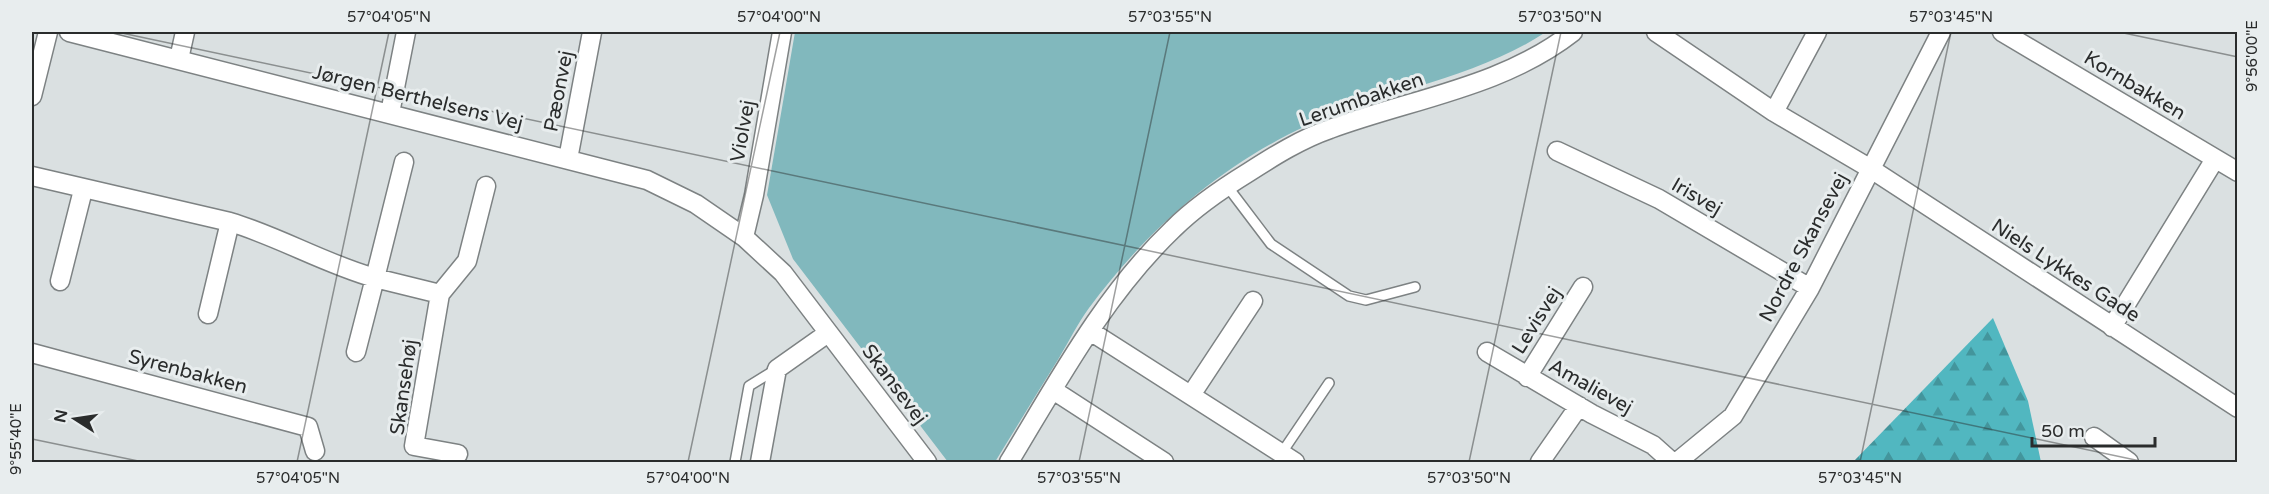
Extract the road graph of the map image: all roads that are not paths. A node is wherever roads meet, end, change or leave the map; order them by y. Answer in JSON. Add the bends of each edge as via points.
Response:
{"nodes":[{"id":1,"x":48,"y":32,"type":"edge"},
{"id":2,"x":69,"y":32,"type":"edge"},
{"id":3,"x":185,"y":32,"type":"edge"},
{"id":4,"x":406,"y":32,"type":"edge"},
{"id":5,"x":592,"y":32,"type":"edge"},
{"id":6,"x":782,"y":32,"type":"edge"},
{"id":7,"x":1573,"y":32,"type":"edge"},
{"id":8,"x":1656,"y":32,"type":"edge"},
{"id":9,"x":1817,"y":32,"type":"edge"},
{"id":10,"x":1941,"y":32,"type":"edge"},
{"id":11,"x":2001,"y":32,"type":"edge"},
{"id":12,"x":179,"y":59,"type":"junction"},
{"id":13,"x":32,"y":96,"type":"edge"},
{"id":14,"x":1774,"y":112,"type":"junction"},
{"id":15,"x":390,"y":113,"type":"junction"},
{"id":16,"x":1557,"y":152,"type":"dead end"},
{"id":17,"x":568,"y":159,"type":"junction"},
{"id":18,"x":2216,"y":159,"type":"junction"},
{"id":19,"x":404,"y":162,"type":"dead end"},
{"id":20,"x":1871,"y":169,"type":"junction"},
{"id":21,"x":2238,"y":172,"type":"edge"},
{"id":22,"x":32,"y":176,"type":"edge"},
{"id":23,"x":486,"y":186,"type":"dead end"},
{"id":24,"x":1227,"y":186,"type":"junction"},
{"id":25,"x":83,"y":190,"type":"junction"},
{"id":26,"x":230,"y":222,"type":"junction"},
{"id":27,"x":744,"y":237,"type":"junction"},
{"id":28,"x":375,"y":278,"type":"junction"},
{"id":29,"x":60,"y":281,"type":"dead end"},
{"id":30,"x":1416,"y":287,"type":"dead end"},
{"id":31,"x":1583,"y":287,"type":"dead end"},
{"id":32,"x":1810,"y":288,"type":"junction"},
{"id":33,"x":440,"y":294,"type":"junction"},
{"id":34,"x":1253,"y":301,"type":"dead end"},
{"id":35,"x":208,"y":314,"type":"dead end"},
{"id":36,"x":2112,"y":327,"type":"junction"},
{"id":37,"x":1090,"y":331,"type":"junction"},
{"id":38,"x":828,"y":333,"type":"junction"},
{"id":39,"x":356,"y":352,"type":"dead end"},
{"id":40,"x":1487,"y":352,"type":"dead end"},
{"id":41,"x":32,"y":353,"type":"edge"},
{"id":42,"x":777,"y":369,"type":"junction"},
{"id":43,"x":1527,"y":377,"type":"junction"},
{"id":44,"x":1329,"y":383,"type":"dead end"},
{"id":45,"x":1053,"y":390,"type":"junction"},
{"id":46,"x":1191,"y":395,"type":"junction"},
{"id":47,"x":1579,"y":406,"type":"junction"},
{"id":48,"x":2238,"y":408,"type":"edge"},
{"id":49,"x":2094,"y":437,"type":"dead end"},
{"id":50,"x":315,"y":451,"type":"dead end"},
{"id":51,"x":458,"y":454,"type":"dead end"},
{"id":52,"x":1288,"y":458,"type":"edge"},
{"id":53,"x":735,"y":462,"type":"edge"},
{"id":54,"x":760,"y":462,"type":"edge"},
{"id":55,"x":927,"y":462,"type":"edge"},
{"id":56,"x":1009,"y":462,"type":"edge"},
{"id":57,"x":1164,"y":462,"type":"edge"},
{"id":58,"x":1540,"y":462,"type":"edge"},
{"id":59,"x":1672,"y":462,"type":"edge"},
{"id":60,"x":1677,"y":462,"type":"edge"},
{"id":61,"x":2129,"y":462,"type":"edge"}],
"edges":[{"from":1,"to":13,"type":"street"},
{"from":2,"to":12,"type":"street","name":"Jørgen Berthelsens Vej"},
{"from":3,"to":12,"type":"street"},
{"from":4,"to":15,"type":"street"},
{"from":5,"to":17,"type":"street","name":"Pæonvej"},
{"from":6,"to":27,"type":"street","name":"Violvej"},
{"from":7,"to":24,"type":"street","name":"Lerumbakken","via":[[1520,64],[1468,86],[1328,129],[1275,155]]},
{"from":8,"to":14,"type":"street","name":"Niels Lykkes Gade"},
{"from":9,"to":14,"type":"street"},
{"from":10,"to":20,"type":"street","name":"Nordre Skansevej"},
{"from":11,"to":18,"type":"street","name":"Kornbakken"},
{"from":12,"to":15,"type":"street","name":"Jørgen Berthelsens Vej"},
{"from":14,"to":20,"type":"street","name":"Niels Lykkes Gade"},
{"from":15,"to":17,"type":"street","name":"Jørgen Berthelsens Vej"},
{"from":16,"to":32,"type":"street","name":"Irisvej","via":[[1659,199]]},
{"from":17,"to":27,"type":"street","name":"Jørgen Berthelsens Vej","via":[[647,180],[696,204]]},
{"from":18,"to":21,"type":"street","name":"Kornbakken"},
{"from":18,"to":36,"type":"street"},
{"from":19,"to":28,"type":"street"},
{"from":20,"to":32,"type":"street","name":"Nordre Skansevej"},
{"from":20,"to":36,"type":"street","name":"Niels Lykkes Gade"},
{"from":22,"to":25,"type":"street"},
{"from":23,"to":33,"type":"street","name":"Skansehøj","via":[[467,261]]},
{"from":24,"to":30,"type":"lane","via":[[1271,244],[1349,296],[1366,300]]},
{"from":24,"to":37,"type":"street","name":"Lerumbakken","via":[[1174,228],[1126,279]]},
{"from":25,"to":26,"type":"street"},
{"from":25,"to":29,"type":"street"},
{"from":26,"to":28,"type":"street","via":[[268,233],[346,270]]},
{"from":26,"to":35,"type":"street"},
{"from":27,"to":38,"type":"street","name":"Skansevej","via":[[783,273]]},
{"from":28,"to":33,"type":"street"},
{"from":28,"to":39,"type":"street"},
{"from":31,"to":43,"type":"street","name":"Levisvej"},
{"from":32,"to":60,"type":"street","name":"Nordre Skansevej","via":[[1733,416]]},
{"from":33,"to":51,"type":"street","name":"Skansehøj","via":[[414,446]]},
{"from":34,"to":46,"type":"street"},
{"from":36,"to":48,"type":"street","name":"Niels Lykkes Gade"},
{"from":37,"to":45,"type":"street","name":"Lerumbakken"},
{"from":37,"to":46,"type":"street"},
{"from":38,"to":42,"type":"street"},
{"from":38,"to":55,"type":"street","name":"Skansevej"},
{"from":40,"to":43,"type":"street","name":"Amalievej"},
{"from":41,"to":50,"type":"street","name":"Syrenbakken","via":[[309,427]]},
{"from":42,"to":53,"type":"lane","via":[[749,386]]},
{"from":42,"to":54,"type":"street"},
{"from":43,"to":47,"type":"street","name":"Amalievej"},
{"from":44,"to":52,"type":"lane"},
{"from":45,"to":56,"type":"street","name":"Lerumbakken"},
{"from":45,"to":57,"type":"street"},
{"from":46,"to":52,"type":"street"},
{"from":47,"to":58,"type":"street"},
{"from":47,"to":59,"type":"street","name":"Amalievej","via":[[1653,445]]},
{"from":49,"to":61,"type":"street"}]}
